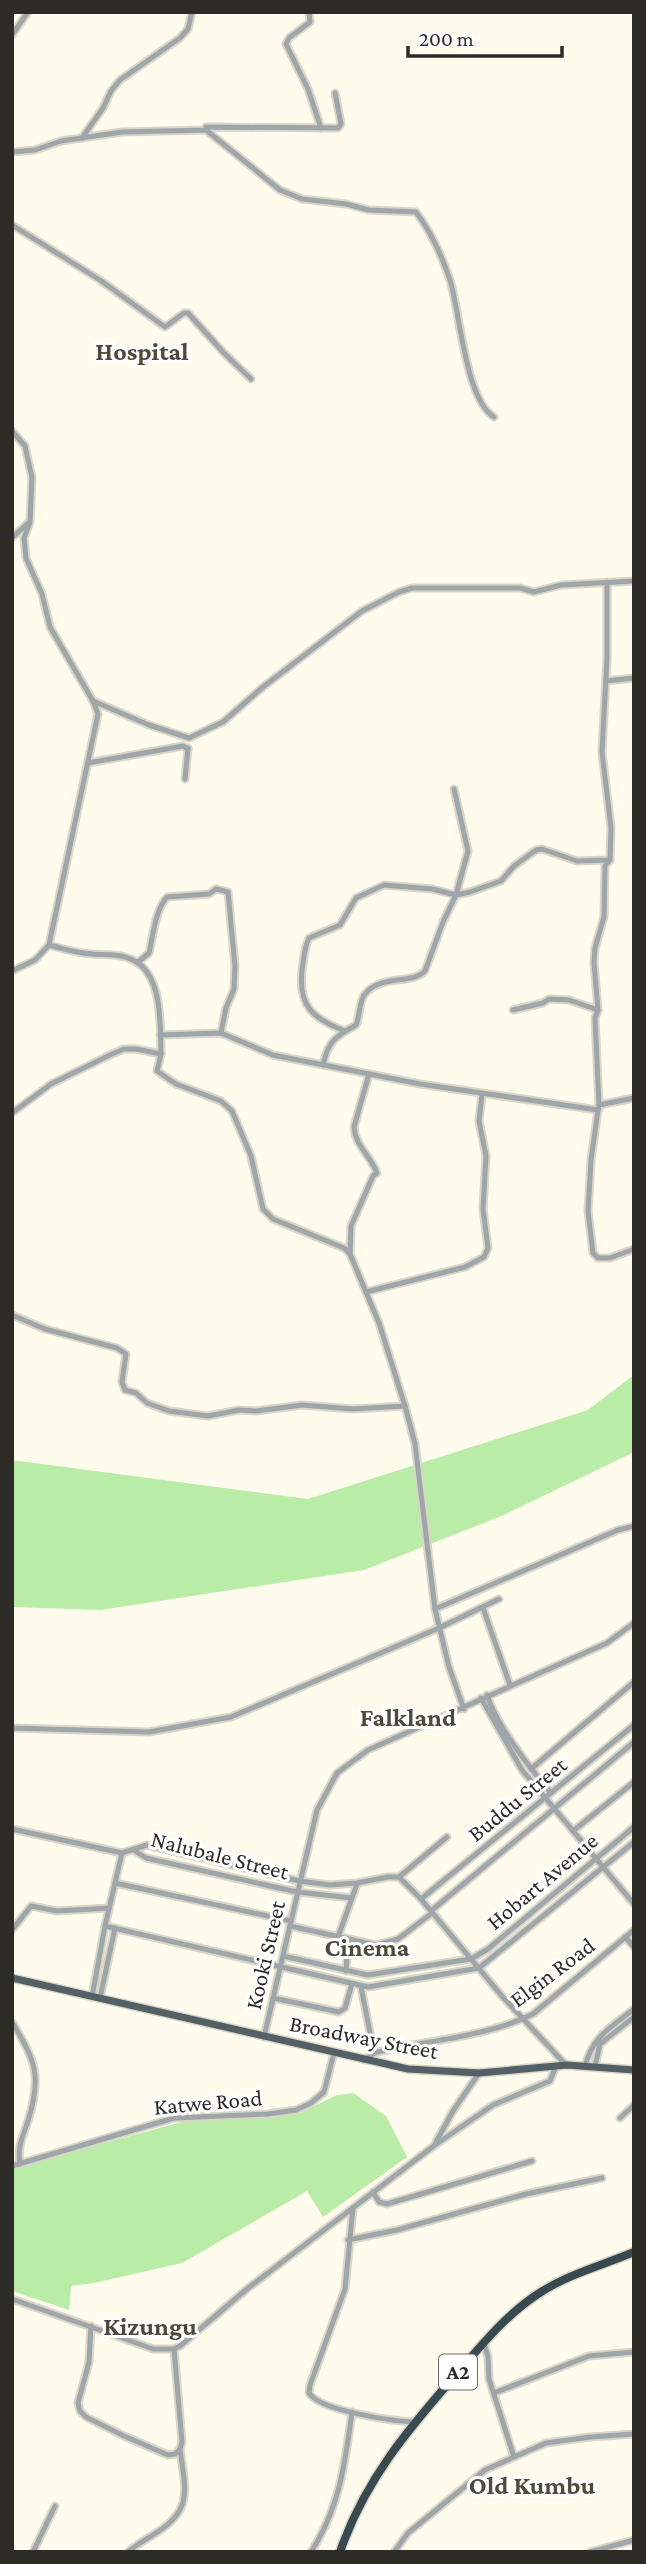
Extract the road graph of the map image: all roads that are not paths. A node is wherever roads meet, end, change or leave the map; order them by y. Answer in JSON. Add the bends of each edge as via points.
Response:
{"nodes":[{"id":1,"x":28,"y":12,"type":"edge"},
{"id":2,"x":192,"y":12,"type":"edge"},
{"id":3,"x":309,"y":12,"type":"edge"},
{"id":4,"x":12,"y":35,"type":"edge"},
{"id":5,"x":335,"y":93,"type":"dead end"},
{"id":6,"x":321,"y":128,"type":"junction"},
{"id":7,"x":206,"y":130,"type":"junction"},
{"id":8,"x":82,"y":138,"type":"junction"},
{"id":9,"x":12,"y":152,"type":"edge"},
{"id":10,"x":12,"y":225,"type":"edge"},
{"id":11,"x":251,"y":379,"type":"dead end"},
{"id":12,"x":494,"y":417,"type":"dead end"},
{"id":13,"x":12,"y":431,"type":"edge"},
{"id":14,"x":30,"y":522,"type":"junction"},
{"id":15,"x":12,"y":538,"type":"edge"},
{"id":16,"x":634,"y":581,"type":"edge"},
{"id":17,"x":607,"y":582,"type":"junction"},
{"id":18,"x":634,"y":678,"type":"edge"},
{"id":19,"x":606,"y":681,"type":"junction"},
{"id":20,"x":93,"y":701,"type":"junction"},
{"id":21,"x":189,"y":738,"type":"junction"},
{"id":22,"x":188,"y":749,"type":"junction"},
{"id":23,"x":88,"y":763,"type":"junction"},
{"id":24,"x":185,"y":779,"type":"dead end"},
{"id":25,"x":454,"y":789,"type":"dead end"},
{"id":26,"x":610,"y":860,"type":"junction"},
{"id":27,"x":456,"y":895,"type":"junction"},
{"id":28,"x":49,"y":945,"type":"junction"},
{"id":29,"x":137,"y":963,"type":"junction"},
{"id":30,"x":12,"y":971,"type":"edge"},
{"id":31,"x":513,"y":1010,"type":"dead end"},
{"id":32,"x":598,"y":1010,"type":"junction"},
{"id":33,"x":345,"y":1031,"type":"junction"},
{"id":34,"x":221,"y":1033,"type":"junction"},
{"id":35,"x":160,"y":1035,"type":"junction"},
{"id":36,"x":161,"y":1054,"type":"junction"},
{"id":37,"x":323,"y":1065,"type":"junction"},
{"id":38,"x":369,"y":1074,"type":"junction"},
{"id":39,"x":482,"y":1094,"type":"junction"},
{"id":40,"x":634,"y":1098,"type":"edge"},
{"id":41,"x":599,"y":1107,"type":"junction"},
{"id":42,"x":12,"y":1113,"type":"edge"},
{"id":43,"x":634,"y":1249,"type":"edge"},
{"id":44,"x":350,"y":1254,"type":"junction"},
{"id":45,"x":366,"y":1293,"type":"junction"},
{"id":46,"x":12,"y":1315,"type":"edge"},
{"id":47,"x":405,"y":1406,"type":"junction"},
{"id":48,"x":634,"y":1527,"type":"edge"},
{"id":49,"x":499,"y":1599,"type":"dead end"},
{"id":50,"x":483,"y":1608,"type":"junction"},
{"id":51,"x":435,"y":1609,"type":"junction"},
{"id":52,"x":634,"y":1623,"type":"edge"},
{"id":53,"x":439,"y":1628,"type":"junction"},
{"id":54,"x":634,"y":1682,"type":"edge"},
{"id":55,"x":510,"y":1685,"type":"junction"},
{"id":56,"x":484,"y":1697,"type":"junction"},
{"id":57,"x":464,"y":1709,"type":"junction"},
{"id":58,"x":634,"y":1725,"type":"edge"},
{"id":59,"x":12,"y":1728,"type":"edge"},
{"id":60,"x":634,"y":1742,"type":"edge"},
{"id":61,"x":531,"y":1769,"type":"junction"},
{"id":62,"x":634,"y":1782,"type":"edge"},
{"id":63,"x":551,"y":1793,"type":"junction"},
{"id":64,"x":545,"y":1798,"type":"junction"},
{"id":65,"x":553,"y":1808,"type":"junction"},
{"id":66,"x":634,"y":1827,"type":"edge"},
{"id":67,"x":12,"y":1829,"type":"edge"},
{"id":68,"x":573,"y":1831,"type":"junction"},
{"id":69,"x":447,"y":1837,"type":"dead end"},
{"id":70,"x":634,"y":1842,"type":"edge"},
{"id":71,"x":135,"y":1851,"type":"junction"},
{"id":72,"x":122,"y":1853,"type":"junction"},
{"id":73,"x":596,"y":1859,"type":"junction"},
{"id":74,"x":603,"y":1867,"type":"junction"},
{"id":75,"x":399,"y":1877,"type":"junction"},
{"id":76,"x":299,"y":1881,"type":"junction"},
{"id":77,"x":114,"y":1883,"type":"junction"},
{"id":78,"x":357,"y":1884,"type":"junction"},
{"id":79,"x":297,"y":1892,"type":"junction"},
{"id":80,"x":352,"y":1898,"type":"junction"},
{"id":81,"x":421,"y":1899,"type":"junction"},
{"id":82,"x":634,"y":1903,"type":"edge"},
{"id":83,"x":109,"y":1908,"type":"junction"},
{"id":84,"x":431,"y":1912,"type":"junction"},
{"id":85,"x":290,"y":1924,"type":"junction"},
{"id":86,"x":105,"y":1926,"type":"junction"},
{"id":87,"x":115,"y":1928,"type":"junction"},
{"id":88,"x":12,"y":1930,"type":"edge"},
{"id":89,"x":634,"y":1930,"type":"edge"},
{"id":90,"x":338,"y":1937,"type":"junction"},
{"id":91,"x":625,"y":1937,"type":"junction"},
{"id":92,"x":348,"y":1939,"type":"junction"},
{"id":93,"x":634,"y":1947,"type":"edge"},
{"id":94,"x":283,"y":1956,"type":"junction"},
{"id":95,"x":471,"y":1959,"type":"junction"},
{"id":96,"x":281,"y":1966,"type":"junction"},
{"id":97,"x":479,"y":1968,"type":"junction"},
{"id":98,"x":346,"y":1971,"type":"junction"},
{"id":99,"x":368,"y":1975,"type":"junction"},
{"id":100,"x":12,"y":1978,"type":"edge"},
{"id":101,"x":352,"y":1984,"type":"junction"},
{"id":102,"x":365,"y":1987,"type":"junction"},
{"id":103,"x":96,"y":1997,"type":"junction"},
{"id":104,"x":273,"y":1998,"type":"junction"},
{"id":105,"x":634,"y":2009,"type":"edge"},
{"id":106,"x":634,"y":2017,"type":"edge"},
{"id":107,"x":523,"y":2018,"type":"junction"},
{"id":108,"x":12,"y":2022,"type":"edge"},
{"id":109,"x":264,"y":2037,"type":"junction"},
{"id":110,"x":334,"y":2053,"type":"junction"},
{"id":111,"x":374,"y":2053,"type":"junction"},
{"id":112,"x":364,"y":2060,"type":"junction"},
{"id":113,"x":556,"y":2066,"type":"junction"},
{"id":114,"x":567,"y":2066,"type":"junction"},
{"id":115,"x":585,"y":2066,"type":"junction"},
{"id":116,"x":595,"y":2066,"type":"junction"},
{"id":117,"x":634,"y":2070,"type":"edge"},
{"id":118,"x":479,"y":2073,"type":"junction"},
{"id":119,"x":634,"y":2105,"type":"edge"},
{"id":120,"x":620,"y":2118,"type":"dead end"},
{"id":121,"x":435,"y":2145,"type":"junction"},
{"id":122,"x":15,"y":2151,"type":"edge"},
{"id":123,"x":532,"y":2161,"type":"dead end"},
{"id":124,"x":20,"y":2164,"type":"junction"},
{"id":125,"x":12,"y":2165,"type":"edge"},
{"id":126,"x":602,"y":2178,"type":"dead end"},
{"id":127,"x":373,"y":2192,"type":"junction"},
{"id":128,"x":353,"y":2208,"type":"junction"},
{"id":129,"x":348,"y":2240,"type":"junction"},
{"id":130,"x":634,"y":2252,"type":"edge"},
{"id":131,"x":12,"y":2299,"type":"edge"},
{"id":132,"x":91,"y":2326,"type":"junction"},
{"id":133,"x":484,"y":2343,"type":"junction"},
{"id":134,"x":174,"y":2349,"type":"junction"},
{"id":135,"x":634,"y":2352,"type":"edge"},
{"id":136,"x":494,"y":2393,"type":"junction"},
{"id":137,"x":352,"y":2412,"type":"junction"},
{"id":138,"x":414,"y":2422,"type":"junction"},
{"id":139,"x":634,"y":2434,"type":"edge"},
{"id":140,"x":180,"y":2449,"type":"junction"},
{"id":141,"x":514,"y":2457,"type":"junction"},
{"id":142,"x":55,"y":2506,"type":"dead end"},
{"id":143,"x":634,"y":2540,"type":"edge"},
{"id":144,"x":33,"y":2552,"type":"edge"},
{"id":145,"x":128,"y":2552,"type":"edge"},
{"id":146,"x":311,"y":2552,"type":"edge"},
{"id":147,"x":340,"y":2552,"type":"edge"},
{"id":148,"x":394,"y":2552,"type":"edge"},
{"id":149,"x":590,"y":2552,"type":"edge"}],
"edges":[{"from":1,"to":4,"type":"street"},
{"from":2,"to":8,"type":"street","via":[[180,38],[116,85]]},
{"from":3,"to":6,"type":"street","via":[[310,22],[286,44]]},
{"from":5,"to":6,"type":"street","via":[[341,124]]},
{"from":6,"to":7,"type":"street"},
{"from":7,"to":8,"type":"street"},
{"from":7,"to":12,"type":"street","via":[[280,190],[302,199],[416,212],[429,229],[450,281],[468,368],[487,413]]},
{"from":8,"to":9,"type":"street"},
{"from":10,"to":11,"type":"street","via":[[165,327],[188,313]]},
{"from":13,"to":14,"type":"street","via":[[28,453]]},
{"from":14,"to":15,"type":"street"},
{"from":14,"to":20,"type":"street","via":[[24,538],[26,558],[50,627]]},
{"from":16,"to":17,"type":"street"},
{"from":17,"to":19,"type":"street"},
{"from":17,"to":21,"type":"street","via":[[534,592],[520,588],[412,588],[399,592],[362,611],[223,722]]},
{"from":18,"to":19,"type":"street"},
{"from":19,"to":26,"type":"street","via":[[602,752]]},
{"from":20,"to":21,"type":"street"},
{"from":20,"to":23,"type":"street","via":[[98,713]]},
{"from":21,"to":22,"type":"street"},
{"from":22,"to":23,"type":"street","via":[[183,746]]},
{"from":22,"to":24,"type":"street"},
{"from":23,"to":28,"type":"street"},
{"from":25,"to":27,"type":"street","via":[[468,852]]},
{"from":26,"to":27,"type":"street","via":[[577,861],[542,849],[514,866],[501,881]]},
{"from":26,"to":32,"type":"street","via":[[604,917],[595,948]]},
{"from":27,"to":33,"type":"street","via":[[425,971],[389,980],[366,992],[356,1026]]},
{"from":27,"to":33,"type":"street","via":[[384,885],[356,898],[340,925],[309,938],[300,984],[305,1003],[324,1023]]},
{"from":28,"to":29,"type":"street"},
{"from":28,"to":30,"type":"street","via":[[35,960]]},
{"from":29,"to":34,"type":"street","via":[[149,954],[167,897],[216,889],[228,892],[235,977]]},
{"from":29,"to":35,"type":"street","via":[[155,987]]},
{"from":31,"to":32,"type":"street","via":[[549,999]]},
{"from":32,"to":41,"type":"street"},
{"from":33,"to":37,"type":"street","via":[[327,1048]]},
{"from":34,"to":35,"type":"street"},
{"from":34,"to":37,"type":"street","via":[[273,1055]]},
{"from":35,"to":36,"type":"street"},
{"from":36,"to":42,"type":"street","via":[[124,1049],[111,1054],[51,1084]]},
{"from":36,"to":44,"type":"street","via":[[156,1071],[221,1101],[232,1111],[251,1156],[267,1215],[336,1243]]},
{"from":37,"to":38,"type":"street"},
{"from":38,"to":39,"type":"street"},
{"from":38,"to":44,"type":"street","via":[[354,1127],[355,1138],[377,1173],[351,1226]]},
{"from":39,"to":41,"type":"street"},
{"from":39,"to":45,"type":"street","via":[[479,1121],[485,1156],[483,1209],[488,1248],[484,1257],[465,1267]]},
{"from":40,"to":41,"type":"street"},
{"from":41,"to":43,"type":"street","via":[[588,1211],[593,1253],[610,1258]]},
{"from":44,"to":45,"type":"street"},
{"from":45,"to":47,"type":"street"},
{"from":46,"to":47,"type":"street","via":[[117,1348],[126,1354],[125,1391],[169,1411],[208,1416],[302,1405],[353,1409]]},
{"from":47,"to":51,"type":"street","via":[[415,1444]]},
{"from":48,"to":51,"type":"street","via":[[595,1539]]},
{"from":49,"to":50,"type":"street"},
{"from":50,"to":53,"type":"street"},
{"from":50,"to":55,"type":"street"},
{"from":51,"to":53,"type":"street"},
{"from":52,"to":55,"type":"street","name":"Kooki Street","via":[[607,1643]]},
{"from":53,"to":57,"type":"street"},
{"from":53,"to":59,"type":"street","via":[[211,1723],[149,1732]]},
{"from":54,"to":61,"type":"street"},
{"from":55,"to":56,"type":"street","name":"Kooki Street"},
{"from":56,"to":57,"type":"street","name":"Kooki Street"},
{"from":56,"to":61,"type":"street"},
{"from":56,"to":64,"type":"street","via":[[518,1764]]},
{"from":57,"to":76,"type":"street","name":"Kooki Street","via":[[368,1750],[337,1773],[317,1810]]},
{"from":58,"to":63,"type":"street","name":"Buddu Street"},
{"from":60,"to":65,"type":"street"},
{"from":61,"to":63,"type":"street"},
{"from":62,"to":68,"type":"street"},
{"from":63,"to":64,"type":"street","name":"Buddu Street"},
{"from":64,"to":65,"type":"street"},
{"from":64,"to":81,"type":"street","name":"Buddu Street"},
{"from":65,"to":68,"type":"street"},
{"from":65,"to":84,"type":"street"},
{"from":66,"to":73,"type":"street","name":"Hobart Avenue"},
{"from":67,"to":72,"type":"street","name":"Nalubale Street"},
{"from":68,"to":73,"type":"street"},
{"from":69,"to":75,"type":"street"},
{"from":70,"to":74,"type":"street","name":"Hobart Avenue"},
{"from":71,"to":72,"type":"street","name":"Nalubale Street"},
{"from":71,"to":76,"type":"street","name":"Nalubale Street","via":[[147,1845]]},
{"from":71,"to":79,"type":"street","name":"Nalubale Street","via":[[146,1858]]},
{"from":72,"to":77,"type":"street"},
{"from":73,"to":74,"type":"street"},
{"from":73,"to":95,"type":"street","name":"Hobart Avenue"},
{"from":74,"to":82,"type":"street"},
{"from":74,"to":97,"type":"street","name":"Hobart Avenue"},
{"from":75,"to":78,"type":"street","name":"Nalubale Street"},
{"from":75,"to":81,"type":"street"},
{"from":76,"to":78,"type":"street","name":"Nalubale Street"},
{"from":76,"to":79,"type":"street","name":"Kooki Street"},
{"from":77,"to":83,"type":"street"},
{"from":77,"to":85,"type":"street"},
{"from":78,"to":80,"type":"street"},
{"from":79,"to":80,"type":"street","name":"Nalubale Street"},
{"from":79,"to":85,"type":"street","name":"Kooki Street"},
{"from":80,"to":90,"type":"street"},
{"from":81,"to":84,"type":"street"},
{"from":83,"to":86,"type":"street"},
{"from":83,"to":88,"type":"street","via":[[57,1911],[32,1906]]},
{"from":84,"to":92,"type":"street","via":[[387,1943]]},
{"from":84,"to":95,"type":"street"},
{"from":85,"to":90,"type":"street"},
{"from":85,"to":94,"type":"street","name":"Kooki Street"},
{"from":86,"to":87,"type":"street"},
{"from":86,"to":103,"type":"street"},
{"from":87,"to":96,"type":"street"},
{"from":87,"to":103,"type":"street"},
{"from":89,"to":91,"type":"street","name":"Elgin Road"},
{"from":90,"to":92,"type":"street"},
{"from":91,"to":93,"type":"street"},
{"from":91,"to":107,"type":"street","name":"Elgin Road"},
{"from":92,"to":98,"type":"street"},
{"from":94,"to":96,"type":"street","name":"Kooki Street"},
{"from":94,"to":98,"type":"street"},
{"from":95,"to":97,"type":"street"},
{"from":95,"to":99,"type":"street"},
{"from":96,"to":101,"type":"street"},
{"from":96,"to":104,"type":"street","name":"Kooki Street"},
{"from":97,"to":102,"type":"street"},
{"from":97,"to":107,"type":"street"},
{"from":98,"to":99,"type":"street"},
{"from":99,"to":102,"type":"street"},
{"from":100,"to":103,"type":"main road","name":"Broadway Street"},
{"from":101,"to":102,"type":"street"},
{"from":101,"to":104,"type":"street","via":[[345,2008],[339,2012]]},
{"from":102,"to":111,"type":"street"},
{"from":103,"to":109,"type":"main road","name":"Broadway Street"},
{"from":104,"to":109,"type":"street","name":"Kooki Street"},
{"from":105,"to":115,"type":"street","via":[[596,2039]]},
{"from":106,"to":116,"type":"street","via":[[600,2044]]},
{"from":107,"to":111,"type":"street","name":"Elgin Road","via":[[501,2027]]},
{"from":107,"to":114,"type":"street"},
{"from":108,"to":122,"type":"street","via":[[37,2075],[29,2119]]},
{"from":109,"to":110,"type":"main road","name":"Broadway Street"},
{"from":110,"to":112,"type":"main road","name":"Broadway Street"},
{"from":110,"to":124,"type":"street","name":"Katwe Road","via":[[324,2092],[296,2110],[174,2118]]},
{"from":111,"to":112,"type":"street","name":"Elgin Road"},
{"from":112,"to":118,"type":"main road","name":"Broadway Street","via":[[432,2072]]},
{"from":113,"to":114,"type":"main road","name":"Broadway Street"},
{"from":113,"to":118,"type":"main road","name":"Broadway Street"},
{"from":113,"to":121,"type":"street","via":[[550,2081],[493,2105]]},
{"from":114,"to":115,"type":"main road","name":"Broadway Street"},
{"from":115,"to":116,"type":"main road","name":"Broadway Street"},
{"from":116,"to":117,"type":"main road","name":"Broadway Street"},
{"from":118,"to":121,"type":"street"},
{"from":119,"to":120,"type":"street"},
{"from":121,"to":127,"type":"street"},
{"from":122,"to":124,"type":"street"},
{"from":123,"to":127,"type":"street","via":[[387,2204],[379,2202]]},
{"from":124,"to":125,"type":"street","name":"Katwe Road"},
{"from":126,"to":129,"type":"street"},
{"from":127,"to":128,"type":"street"},
{"from":128,"to":129,"type":"street"},
{"from":128,"to":134,"type":"street"},
{"from":129,"to":137,"type":"street","via":[[345,2289],[309,2393],[316,2401]]},
{"from":130,"to":133,"type":"highway","number":"A2","via":[[541,2292]]},
{"from":131,"to":132,"type":"street"},
{"from":132,"to":134,"type":"street","via":[[153,2349]]},
{"from":132,"to":140,"type":"street","via":[[80,2411],[169,2455]]},
{"from":133,"to":136,"type":"street"},
{"from":133,"to":138,"type":"highway","number":"A2"},
{"from":134,"to":140,"type":"street"},
{"from":135,"to":136,"type":"street","via":[[589,2356]]},
{"from":136,"to":141,"type":"street"},
{"from":137,"to":138,"type":"street"},
{"from":137,"to":146,"type":"street","via":[[344,2474]]},
{"from":138,"to":147,"type":"highway","number":"A2","via":[[380,2468]]},
{"from":139,"to":141,"type":"street","via":[[546,2443]]},
{"from":140,"to":145,"type":"street","via":[[183,2508],[176,2519]]},
{"from":141,"to":148,"type":"street","via":[[475,2477],[408,2533]]},
{"from":142,"to":144,"type":"street"},
{"from":143,"to":149,"type":"street"}]}
